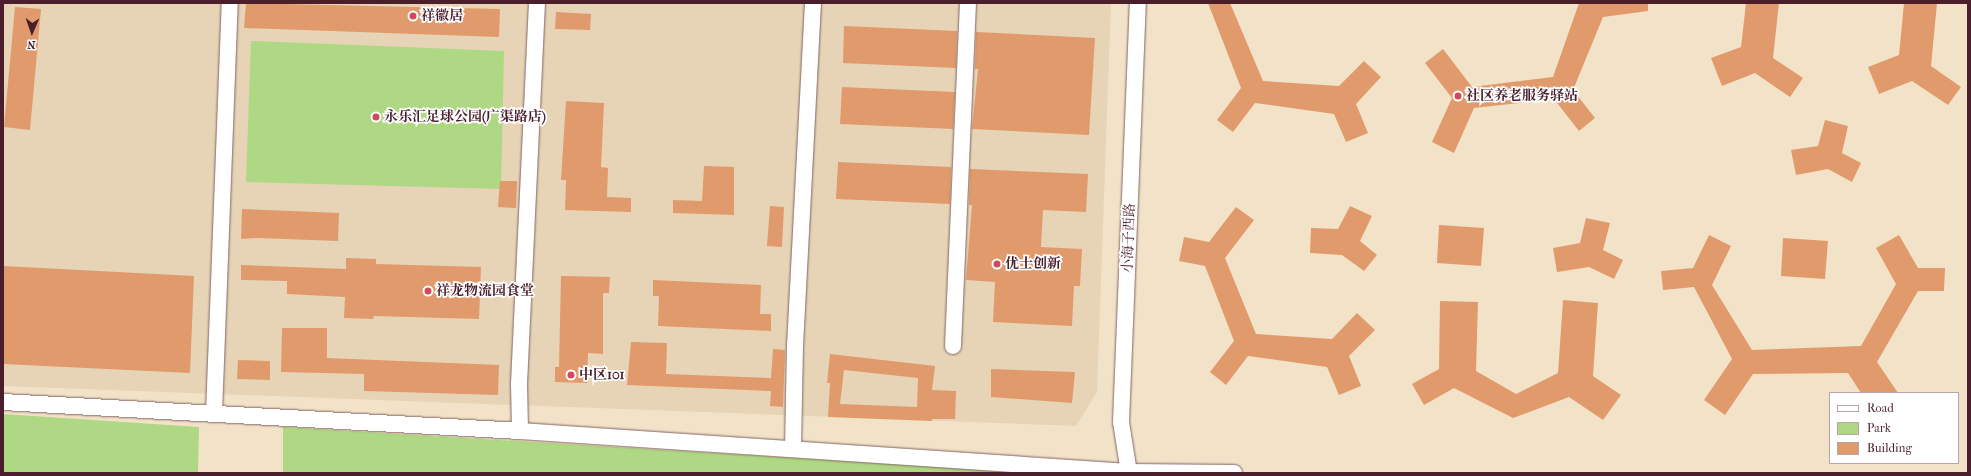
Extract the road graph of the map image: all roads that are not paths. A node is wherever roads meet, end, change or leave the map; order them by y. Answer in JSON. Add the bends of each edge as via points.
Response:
{"nodes":[{"id":1,"x":230,"y":3,"type":"edge"},
{"id":2,"x":537,"y":3,"type":"edge"},
{"id":3,"x":813,"y":3,"type":"edge"},
{"id":4,"x":968,"y":3,"type":"edge"},
{"id":5,"x":1138,"y":3,"type":"edge"},
{"id":6,"x":953,"y":346,"type":"dead end"},
{"id":7,"x":3,"y":402,"type":"edge"},
{"id":8,"x":214,"y":413,"type":"junction"},
{"id":9,"x":520,"y":431,"type":"junction"},
{"id":10,"x":793,"y":449,"type":"junction"},
{"id":11,"x":1129,"y":472,"type":"edge"},
{"id":12,"x":1234,"y":473,"type":"edge"}],
"edges":[{"from":1,"to":8,"type":"street"},
{"from":2,"to":9,"type":"street","via":[[519,384]]},
{"from":3,"to":10,"type":"street","via":[[795,346]]},
{"from":4,"to":6,"type":"street"},
{"from":5,"to":11,"type":"street","name":"小海子西路","via":[[1121,422]]},
{"from":7,"to":8,"type":"street"},
{"from":8,"to":9,"type":"street"},
{"from":9,"to":10,"type":"street"},
{"from":10,"to":11,"type":"street"},
{"from":11,"to":12,"type":"street"}]}
